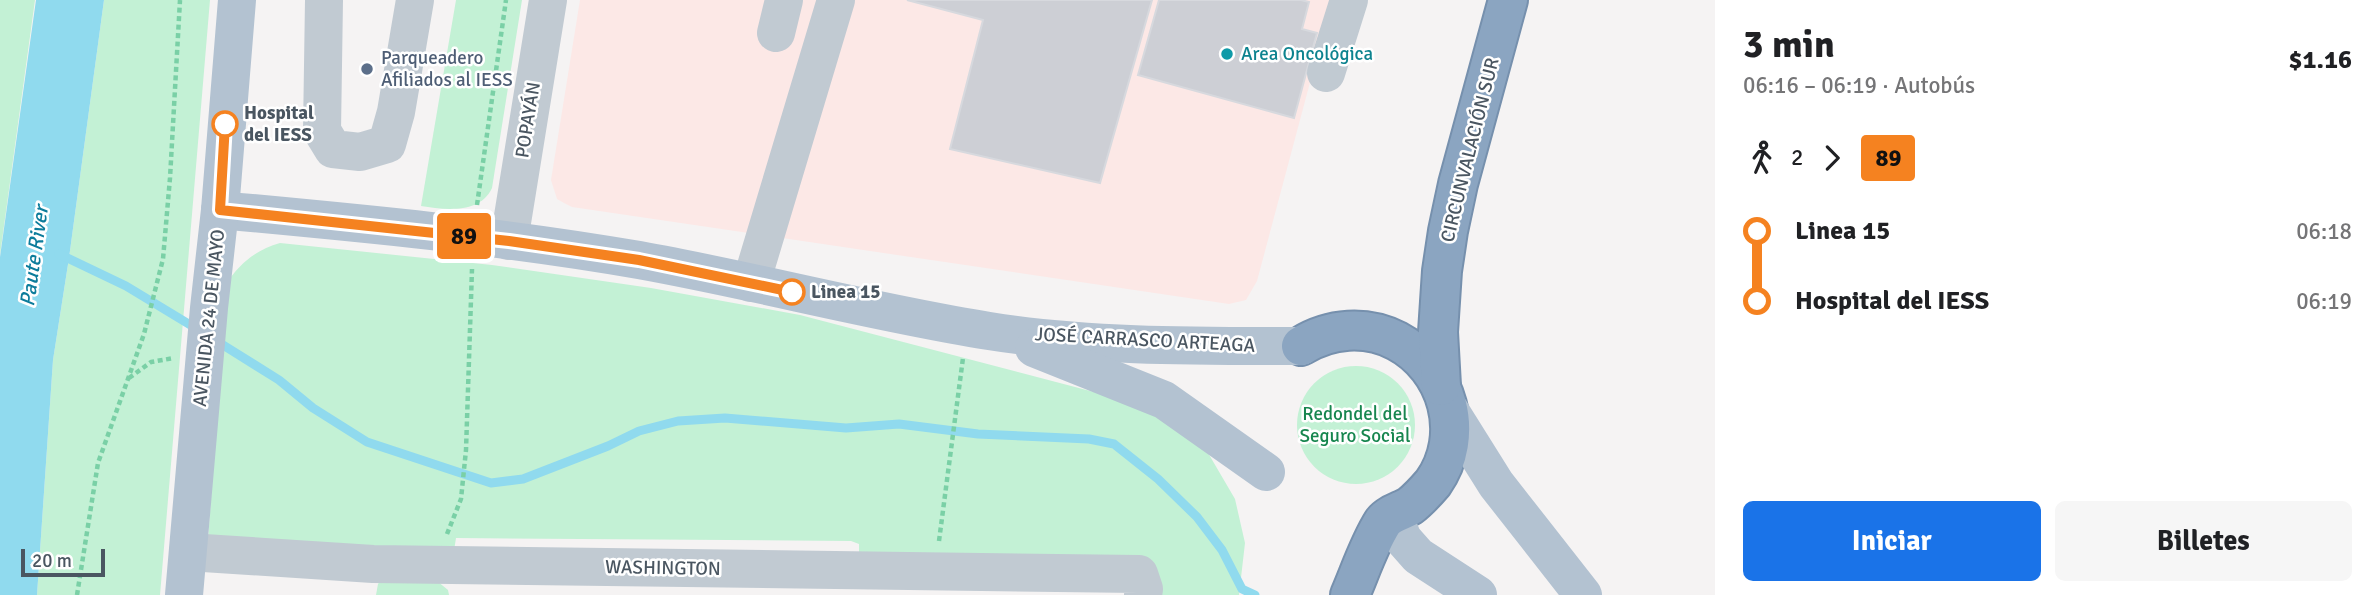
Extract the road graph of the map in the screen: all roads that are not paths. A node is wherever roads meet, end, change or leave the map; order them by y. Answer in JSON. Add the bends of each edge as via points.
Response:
{"nodes":[{"id":1,"x":237,"y":0,"type":"edge"},
{"id":2,"x":324,"y":0,"type":"edge"},
{"id":3,"x":415,"y":0,"type":"edge"},
{"id":4,"x":548,"y":0,"type":"edge"},
{"id":5,"x":836,"y":0,"type":"edge"},
{"id":6,"x":1349,"y":0,"type":"edge"},
{"id":7,"x":1508,"y":0,"type":"edge"},
{"id":8,"x":1326,"y":73,"type":"dead end"},
{"id":9,"x":220,"y":210,"type":"junction"},
{"id":10,"x":491,"y":239,"type":"junction"},
{"id":11,"x":751,"y":283,"type":"junction"},
{"id":12,"x":978,"y":329,"type":"junction"},
{"id":13,"x":1301,"y":346,"type":"joint"},
{"id":14,"x":1445,"y":398,"type":"junction"},
{"id":15,"x":1266,"y":472,"type":"dead end"},
{"id":16,"x":1389,"y":517,"type":"junction"},
{"id":17,"x":188,"y":552,"type":"junction"},
{"id":18,"x":371,"y":580,"type":"edge"},
{"id":19,"x":463,"y":580,"type":"edge"},
{"id":20,"x":836,"y":582,"type":"edge"},
{"id":21,"x":1141,"y":584,"type":"edge"},
{"id":22,"x":184,"y":595,"type":"edge"},
{"id":23,"x":1350,"y":595,"type":"edge"},
{"id":24,"x":1478,"y":595,"type":"edge"},
{"id":25,"x":1583,"y":595,"type":"edge"}],
"edges":[{"from":1,"to":9,"type":"main road","name":"AVENIDA 24 DE MAYO"},
{"from":2,"to":3,"type":"street","via":[[322,131],[333,149],[360,152],[387,144]]},
{"from":4,"to":10,"type":"street","name":"POPAYÁN"},
{"from":5,"to":11,"type":"street"},
{"from":6,"to":8,"type":"street"},
{"from":7,"to":14,"type":"highway","name":"CIRCUNVALACIÓN SUR","via":[[1458,184],[1441,271],[1438,331]]},
{"from":9,"to":10,"type":"main road","name":"JOSÉ CARRASCO ARTEAGA"},
{"from":9,"to":17,"type":"main road","name":"AVENIDA 24 DE MAYO"},
{"from":10,"to":11,"type":"main road","name":"JOSÉ CARRASCO ARTEAGA","via":[[639,260]]},
{"from":11,"to":12,"type":"main road","name":"JOSÉ CARRASCO ARTEAGA"},
{"from":12,"to":13,"type":"main road","name":"JOSÉ CARRASCO ARTEAGA","via":[[1078,340]]},
{"from":12,"to":15,"type":"main road","name":"JOSÉ CARRASCO ARTEAGA","via":[[1164,400]]},
{"from":13,"to":14,"type":"highway","via":[[1337,331],[1387,336],[1428,365]]},
{"from":14,"to":16,"type":"highway","via":[[1450,424],[1447,454],[1433,482],[1412,505]]},
{"from":14,"to":25,"type":"main road","via":[[1496,484]]},
{"from":16,"to":23,"type":"highway"},
{"from":16,"to":24,"type":"main road","via":[[1418,556]]},
{"from":17,"to":18,"type":"street","name":"WASHINGTON"},
{"from":17,"to":22,"type":"main road","name":"AVENIDA 24 DE MAYO"},
{"from":18,"to":19,"type":"street","name":"WASHINGTON"},
{"from":19,"to":20,"type":"street","name":"WASHINGTON"},
{"from":20,"to":21,"type":"street","name":"WASHINGTON","via":[[935,571]]}]}
